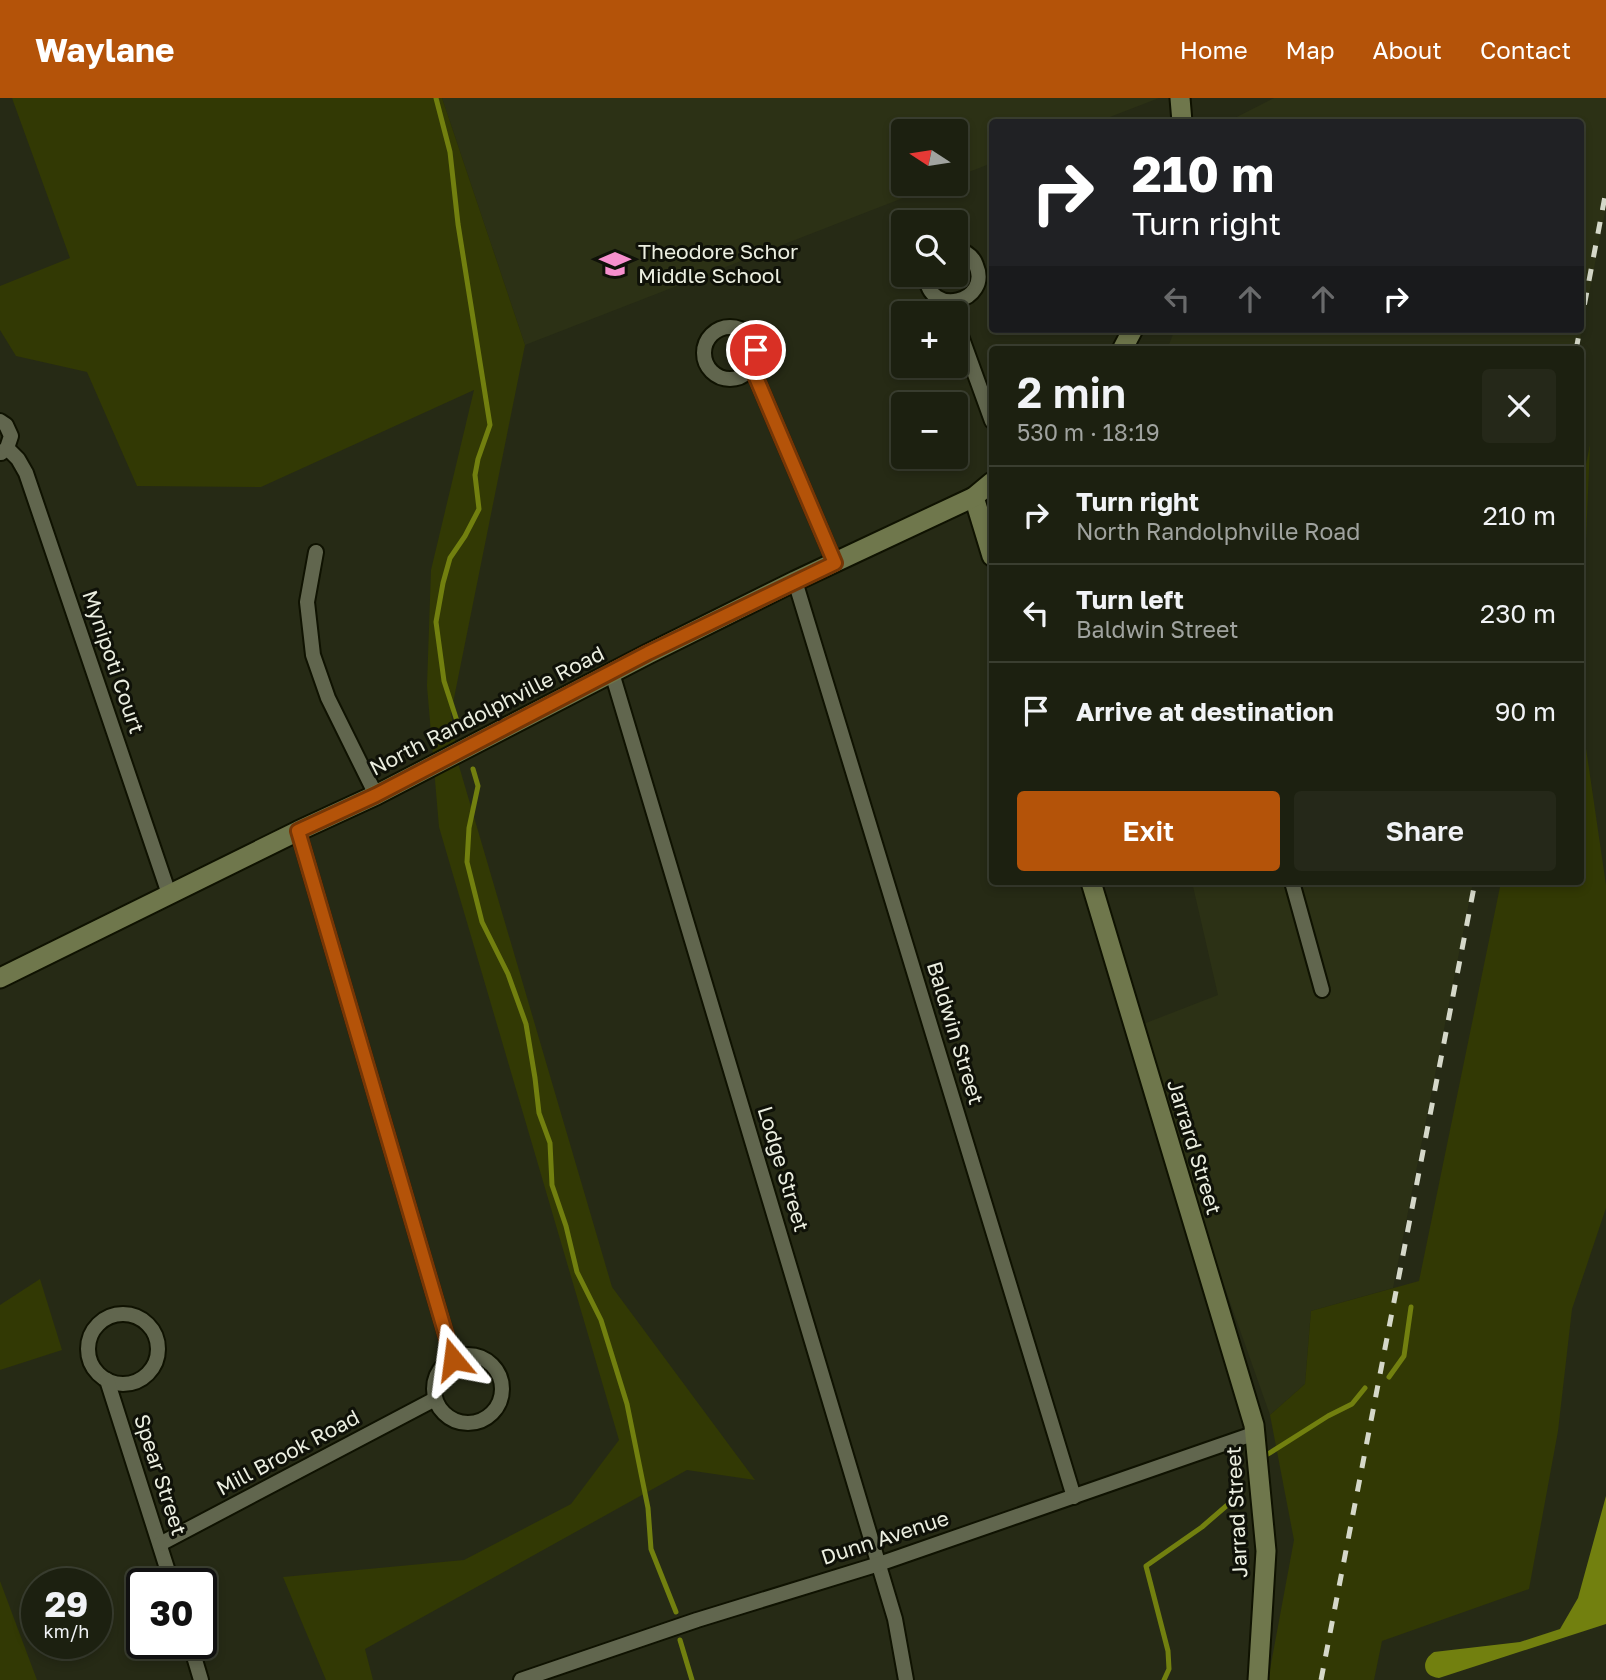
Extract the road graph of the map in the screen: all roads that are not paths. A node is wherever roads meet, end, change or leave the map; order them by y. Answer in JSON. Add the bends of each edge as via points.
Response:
{"nodes":[{"id":1,"x":1180,"y":98,"type":"edge"},
{"id":2,"x":1182,"y":119,"type":"edge"},
{"id":3,"x":968,"y":254,"type":"edge"},
{"id":4,"x":929,"y":287,"type":"edge"},
{"id":5,"x":943,"y":301,"type":"edge"},
{"id":6,"x":959,"y":301,"type":"edge"},
{"id":7,"x":968,"y":355,"type":"edge"},
{"id":8,"x":752,"y":368,"type":"dead end"},
{"id":9,"x":989,"y":413,"type":"edge"},
{"id":10,"x":0,"y":421,"type":"edge"},
{"id":11,"x":4,"y":451,"type":"edge"},
{"id":12,"x":989,"y":484,"type":"edge"},
{"id":13,"x":974,"y":497,"type":"junction"},
{"id":14,"x":989,"y":546,"type":"edge"},
{"id":15,"x":316,"y":552,"type":"dead end"},
{"id":16,"x":835,"y":563,"type":"junction"},
{"id":17,"x":795,"y":581,"type":"junction"},
{"id":18,"x":612,"y":673,"type":"junction"},
{"id":19,"x":376,"y":795,"type":"junction"},
{"id":20,"x":298,"y":831,"type":"junction"},
{"id":21,"x":1092,"y":885,"type":"edge"},
{"id":22,"x":1293,"y":885,"type":"edge"},
{"id":23,"x":169,"y":894,"type":"junction"},
{"id":24,"x":0,"y":978,"type":"edge"},
{"id":25,"x":1322,"y":990,"type":"dead end"},
{"id":26,"x":453,"y":1359,"type":"junction"},
{"id":27,"x":107,"y":1380,"type":"junction"},
{"id":28,"x":435,"y":1399,"type":"junction"},
{"id":29,"x":1254,"y":1425,"type":"junction"},
{"id":30,"x":1074,"y":1497,"type":"junction"},
{"id":31,"x":160,"y":1544,"type":"junction"},
{"id":32,"x":879,"y":1564,"type":"junction"},
{"id":33,"x":167,"y":1568,"type":"edge"},
{"id":34,"x":195,"y":1659,"type":"edge"},
{"id":35,"x":201,"y":1680,"type":"edge"},
{"id":36,"x":521,"y":1680,"type":"edge"},
{"id":37,"x":906,"y":1680,"type":"edge"},
{"id":38,"x":1258,"y":1680,"type":"edge"}],
"edges":[{"from":1,"to":2,"type":"street"},
{"from":3,"to":6,"type":"street","via":[[976,263],[979,278],[969,296]]},
{"from":4,"to":5,"type":"street"},
{"from":7,"to":9,"type":"street"},
{"from":8,"to":16,"type":"street"},
{"from":10,"to":11,"type":"street","name":"Mynipoti Court","via":[[11,436]]},
{"from":11,"to":23,"type":"street","name":"Mynipoti Court","via":[[18,459],[26,473]]},
{"from":12,"to":13,"type":"street","name":"North Randolphville Road"},
{"from":13,"to":14,"type":"street"},
{"from":13,"to":16,"type":"street","name":"North Randolphville Road"},
{"from":15,"to":19,"type":"street","via":[[307,602],[313,656],[328,698]]},
{"from":16,"to":17,"type":"street","name":"North Randolphville Road"},
{"from":17,"to":18,"type":"street","name":"North Randolphville Road"},
{"from":17,"to":30,"type":"street","name":"Baldwin Street"},
{"from":18,"to":19,"type":"street","name":"North Randolphville Road"},
{"from":18,"to":32,"type":"street","name":"Lodge Street"},
{"from":19,"to":20,"type":"street","name":"North Randolphville Road"},
{"from":20,"to":23,"type":"street","name":"North Randolphville Road"},
{"from":20,"to":26,"type":"street"},
{"from":21,"to":29,"type":"street","name":"Jarrard Street"},
{"from":22,"to":25,"type":"street"},
{"from":23,"to":24,"type":"street","name":"North Randolphville Road"},
{"from":26,"to":28,"type":"street","via":[[436,1376]]},
{"from":26,"to":28,"type":"street","via":[[473,1355],[492,1365],[501,1384],[498,1405],[483,1420],[460,1423],[440,1410]]},
{"from":27,"to":27,"type":"street","name":"Spear Street","via":[[131,1384],[155,1364],[158,1342],[138,1317],[109,1317],[93,1332],[88,1353],[97,1373]]},
{"from":27,"to":31,"type":"street","name":"Spear Street"},
{"from":28,"to":31,"type":"street","name":"Mill Brook Road"},
{"from":29,"to":30,"type":"street","name":"Dunn Avenue","via":[[1250,1435]]},
{"from":29,"to":38,"type":"street","name":"Jarrad Street","via":[[1266,1551]]},
{"from":30,"to":32,"type":"street","name":"Dunn Avenue"},
{"from":31,"to":33,"type":"street","name":"Spear Street"},
{"from":32,"to":36,"type":"street","name":"Dunn Avenue"},
{"from":32,"to":37,"type":"street","name":"Lodge Street"},
{"from":34,"to":35,"type":"street"}]}
